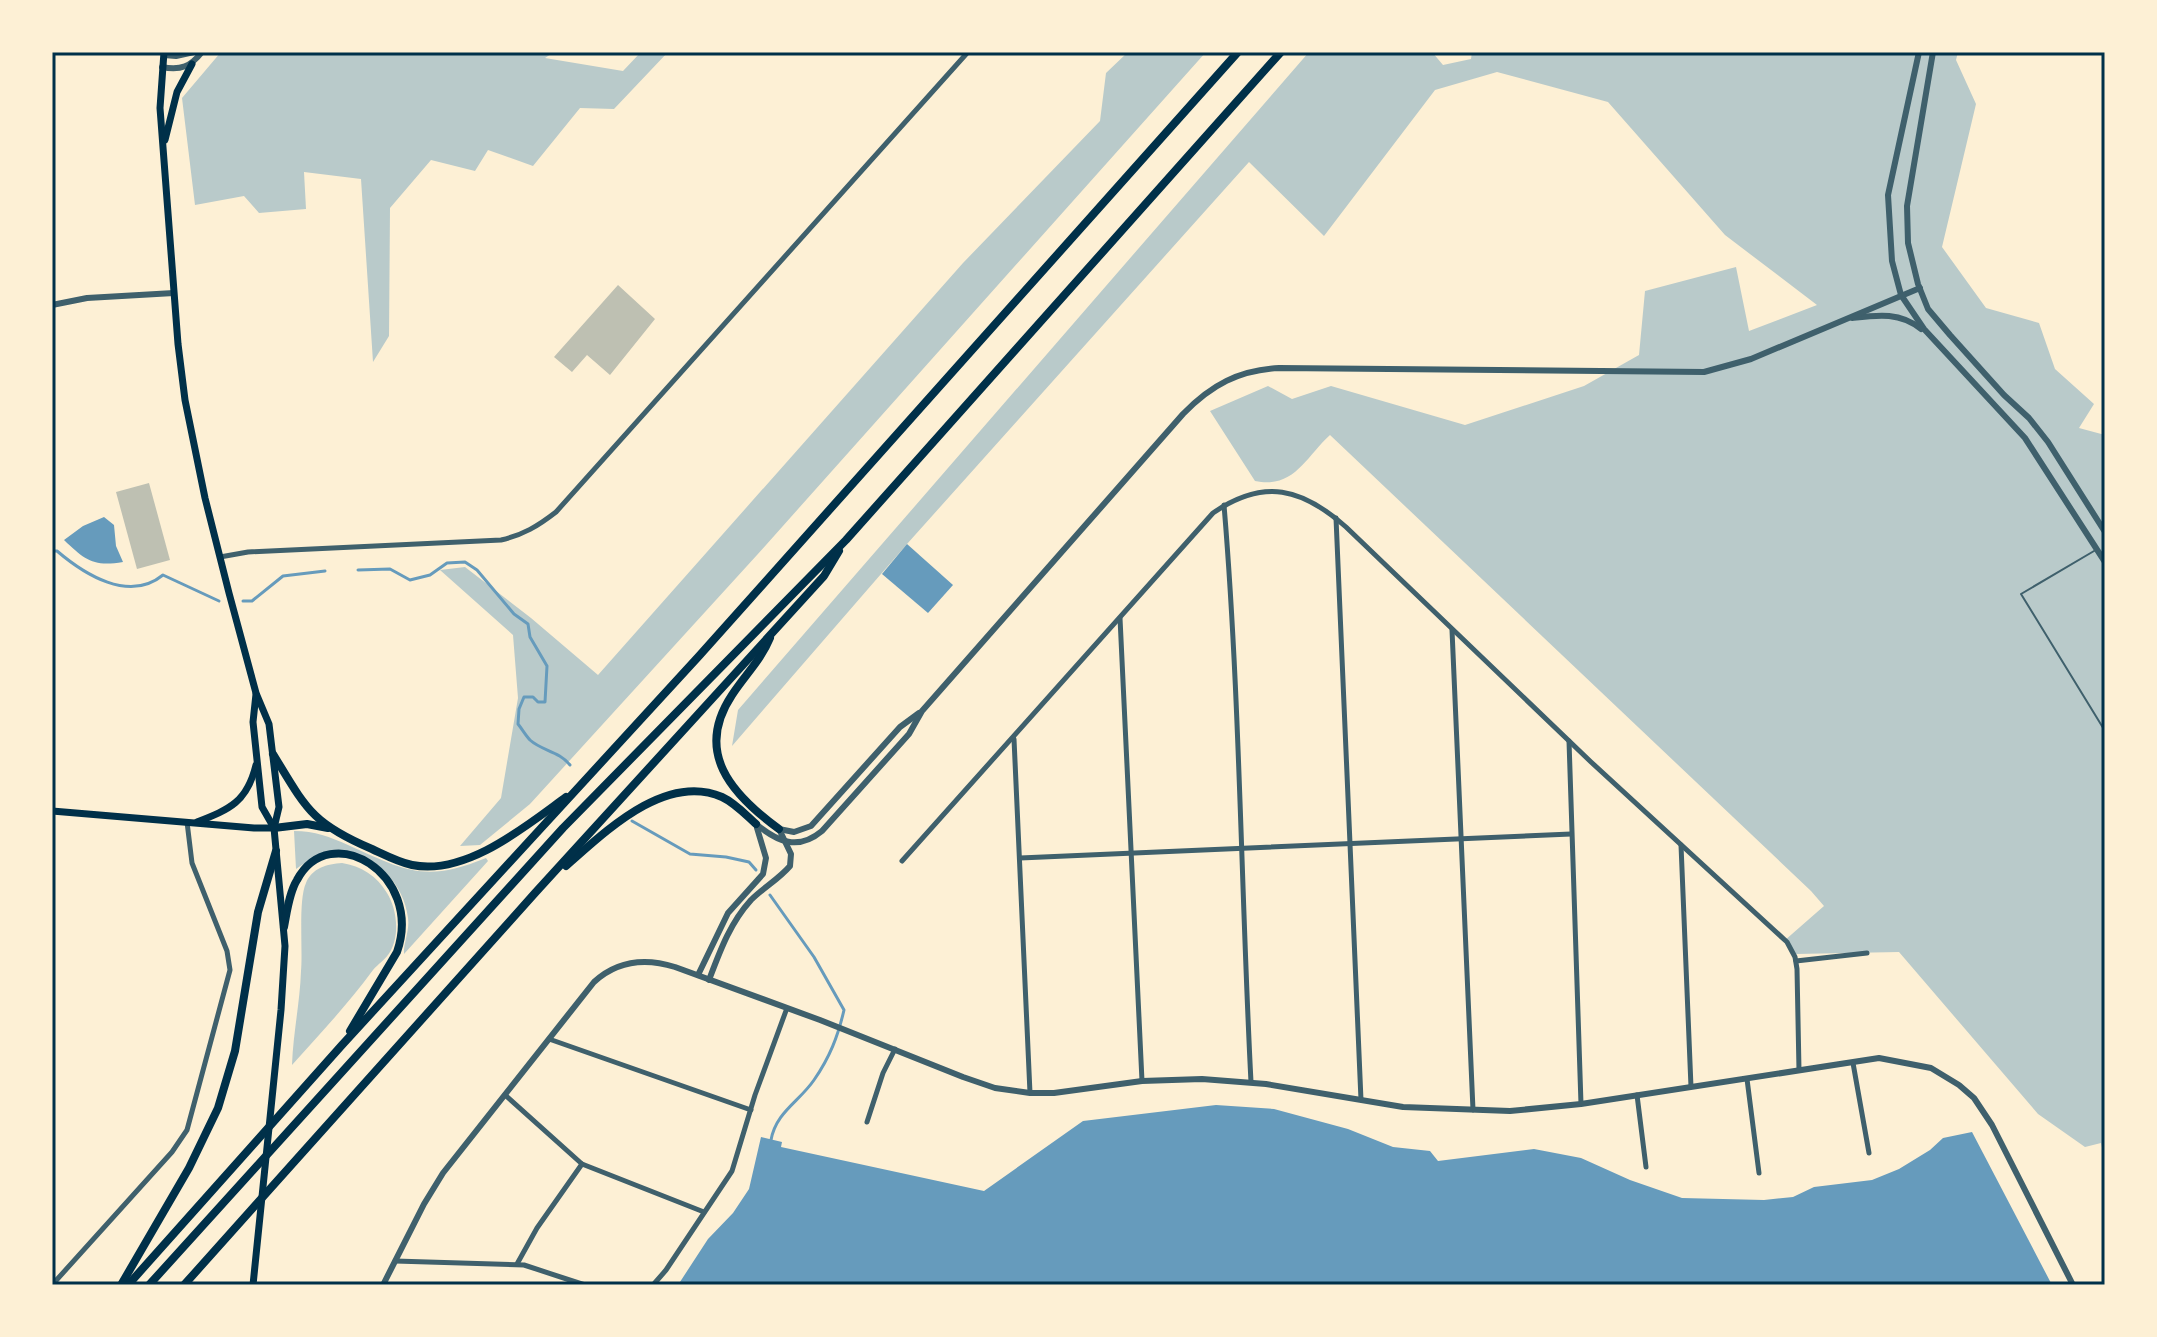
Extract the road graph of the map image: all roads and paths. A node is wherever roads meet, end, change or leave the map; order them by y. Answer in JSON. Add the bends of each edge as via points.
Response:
{"nodes":[{"id":1,"x":194,"y":52,"type":"edge"},
{"id":2,"x":202,"y":52,"type":"edge"},
{"id":3,"x":968,"y":52,"type":"edge"},
{"id":4,"x":1238,"y":52,"type":"edge"},
{"id":5,"x":1281,"y":52,"type":"edge"},
{"id":6,"x":1919,"y":52,"type":"edge"},
{"id":7,"x":1933,"y":52,"type":"edge"},
{"id":8,"x":164,"y":53,"type":"edge"},
{"id":9,"x":192,"y":64,"type":"junction"},
{"id":10,"x":162,"y":67,"type":"junction"},
{"id":11,"x":164,"y":154,"type":"junction"},
{"id":12,"x":1920,"y":288,"type":"junction"},
{"id":13,"x":174,"y":293,"type":"junction"},
{"id":14,"x":1901,"y":295,"type":"junction"},
{"id":15,"x":52,"y":305,"type":"edge"},
{"id":16,"x":1845,"y":319,"type":"junction"},
{"id":17,"x":1931,"y":336,"type":"junction"},
{"id":18,"x":1224,"y":505,"type":"junction"},
{"id":19,"x":1336,"y":518,"type":"junction"},
{"id":20,"x":2105,"y":532,"type":"edge"},
{"id":21,"x":846,"y":540,"type":"junction"},
{"id":22,"x":2105,"y":545,"type":"edge"},
{"id":23,"x":2097,"y":549,"type":"junction"},
{"id":24,"x":220,"y":557,"type":"junction"},
{"id":25,"x":2105,"y":562,"type":"edge"},
{"id":26,"x":1120,"y":616,"type":"junction"},
{"id":27,"x":1452,"y":630,"type":"junction"},
{"id":28,"x":772,"y":633,"type":"junction"},
{"id":29,"x":256,"y":693,"type":"junction"},
{"id":30,"x":922,"y":711,"type":"junction"},
{"id":31,"x":2105,"y":731,"type":"edge"},
{"id":32,"x":1014,"y":737,"type":"junction"},
{"id":33,"x":1569,"y":741,"type":"junction"},
{"id":34,"x":273,"y":754,"type":"junction"},
{"id":35,"x":257,"y":759,"type":"junction"},
{"id":36,"x":580,"y":788,"type":"junction"},
{"id":37,"x":52,"y":811,"type":"edge"},
{"id":38,"x":190,"y":823,"type":"junction"},
{"id":39,"x":756,"y":824,"type":"junction"},
{"id":40,"x":274,"y":828,"type":"junction"},
{"id":41,"x":329,"y":828,"type":"junction"},
{"id":42,"x":779,"y":829,"type":"junction"},
{"id":43,"x":1571,"y":834,"type":"junction"},
{"id":44,"x":1462,"y":837,"type":"junction"},
{"id":45,"x":786,"y":843,"type":"junction"},
{"id":46,"x":1349,"y":843,"type":"junction"},
{"id":47,"x":1681,"y":845,"type":"junction"},
{"id":48,"x":1240,"y":848,"type":"junction"},
{"id":49,"x":276,"y":851,"type":"junction"},
{"id":50,"x":1130,"y":853,"type":"junction"},
{"id":51,"x":1020,"y":858,"type":"junction"},
{"id":52,"x":902,"y":861,"type":"dead end"},
{"id":53,"x":535,"y":893,"type":"junction"},
{"id":54,"x":284,"y":927,"type":"junction"},
{"id":55,"x":1867,"y":953,"type":"dead end"},
{"id":56,"x":1796,"y":961,"type":"junction"},
{"id":57,"x":698,"y":975,"type":"junction"},
{"id":58,"x":709,"y":980,"type":"junction"},
{"id":59,"x":787,"y":1008,"type":"junction"},
{"id":60,"x":549,"y":1039,"type":"junction"},
{"id":61,"x":342,"y":1045,"type":"junction"},
{"id":62,"x":895,"y":1049,"type":"junction"},
{"id":63,"x":1853,"y":1063,"type":"junction"},
{"id":64,"x":1799,"y":1070,"type":"junction"},
{"id":65,"x":1747,"y":1079,"type":"junction"},
{"id":66,"x":1142,"y":1081,"type":"junction"},
{"id":67,"x":1251,"y":1082,"type":"junction"},
{"id":68,"x":1691,"y":1087,"type":"junction"},
{"id":69,"x":1030,"y":1093,"type":"junction"},
{"id":70,"x":504,"y":1094,"type":"junction"},
{"id":71,"x":1637,"y":1095,"type":"junction"},
{"id":72,"x":1361,"y":1100,"type":"junction"},
{"id":73,"x":1581,"y":1104,"type":"junction"},
{"id":74,"x":751,"y":1110,"type":"junction"},
{"id":75,"x":1474,"y":1111,"type":"junction"},
{"id":76,"x":867,"y":1122,"type":"dead end"},
{"id":77,"x":1869,"y":1153,"type":"dead end"},
{"id":78,"x":582,"y":1164,"type":"junction"},
{"id":79,"x":1646,"y":1167,"type":"dead end"},
{"id":80,"x":1759,"y":1173,"type":"dead end"},
{"id":81,"x":704,"y":1212,"type":"junction"},
{"id":82,"x":395,"y":1261,"type":"junction"},
{"id":83,"x":517,"y":1264,"type":"junction"},
{"id":84,"x":52,"y":1285,"type":"edge"},
{"id":85,"x":121,"y":1285,"type":"edge"},
{"id":86,"x":128,"y":1285,"type":"edge"},
{"id":87,"x":149,"y":1285,"type":"edge"},
{"id":88,"x":184,"y":1285,"type":"edge"},
{"id":89,"x":253,"y":1285,"type":"edge"},
{"id":90,"x":383,"y":1285,"type":"edge"},
{"id":91,"x":585,"y":1285,"type":"edge"},
{"id":92,"x":653,"y":1285,"type":"edge"},
{"id":93,"x":2073,"y":1285,"type":"edge"}],
"edges":[{"from":1,"to":8,"type":"street"},
{"from":2,"to":9,"type":"street"},
{"from":3,"to":24,"type":"street","via":[[565,503],[538,526],[501,540]]},
{"from":4,"to":36,"type":"highway"},
{"from":5,"to":21,"type":"highway"},
{"from":6,"to":14,"type":"street","via":[[1888,195],[1892,261]]},
{"from":7,"to":12,"type":"street","via":[[1907,206],[1908,243]]},
{"from":8,"to":10,"type":"main road"},
{"from":9,"to":10,"type":"street"},
{"from":9,"to":11,"type":"main road","via":[[173,103]]},
{"from":10,"to":11,"type":"main road"},
{"from":11,"to":13,"type":"main road"},
{"from":12,"to":14,"type":"street"},
{"from":12,"to":20,"type":"street","via":[[1928,309],[2048,442]]},
{"from":13,"to":15,"type":"street"},
{"from":13,"to":24,"type":"main road","via":[[185,400]]},
{"from":14,"to":16,"type":"street"},
{"from":14,"to":17,"type":"street"},
{"from":16,"to":17,"type":"street","via":[[1886,314],[1907,319]]},
{"from":16,"to":30,"type":"street","via":[[1751,359],[1704,372],[1279,368],[1236,375],[1183,414]]},
{"from":17,"to":23,"type":"street","via":[[2025,438]]},
{"from":18,"to":19,"type":"street","via":[[1259,493],[1286,493],[1311,500]]},
{"from":18,"to":26,"type":"street"},
{"from":18,"to":48,"type":"street"},
{"from":19,"to":27,"type":"street"},
{"from":19,"to":46,"type":"street"},
{"from":21,"to":28,"type":"highway","via":[[824,576]]},
{"from":21,"to":87,"type":"highway","via":[[563,828]]},
{"from":22,"to":23,"type":"lane"},
{"from":23,"to":25,"type":"street"},
{"from":23,"to":31,"type":"lane","via":[[2021,594]]},
{"from":24,"to":29,"type":"main road"},
{"from":26,"to":32,"type":"street"},
{"from":26,"to":50,"type":"street"},
{"from":27,"to":33,"type":"street"},
{"from":27,"to":44,"type":"street"},
{"from":28,"to":42,"type":"highway","via":[[763,657],[722,713],[716,738],[728,782]]},
{"from":28,"to":53,"type":"highway"},
{"from":29,"to":34,"type":"main road","via":[[269,724]]},
{"from":29,"to":35,"type":"main road"},
{"from":30,"to":42,"type":"street","via":[[900,727],[811,826],[794,832]]},
{"from":30,"to":45,"type":"street","via":[[909,734],[822,831],[809,840]]},
{"from":32,"to":51,"type":"street"},
{"from":32,"to":52,"type":"street"},
{"from":33,"to":43,"type":"street"},
{"from":33,"to":47,"type":"street"},
{"from":34,"to":40,"type":"main road","via":[[279,807]]},
{"from":34,"to":41,"type":"highway","via":[[303,804]]},
{"from":35,"to":38,"type":"main road","via":[[242,798],[221,813]]},
{"from":35,"to":40,"type":"main road","via":[[262,807]]},
{"from":36,"to":41,"type":"highway","via":[[494,846],[437,865],[399,861]]},
{"from":36,"to":61,"type":"highway"},
{"from":37,"to":38,"type":"main road"},
{"from":38,"to":40,"type":"main road"},
{"from":38,"to":84,"type":"street","via":[[192,863],[230,970],[187,1130]]},
{"from":39,"to":45,"type":"street"},
{"from":39,"to":53,"type":"highway","via":[[713,794],[658,799],[618,821]]},
{"from":39,"to":57,"type":"street","via":[[765,848],[763,874],[728,913]]},
{"from":40,"to":41,"type":"highway"},
{"from":40,"to":49,"type":"main road"},
{"from":42,"to":45,"type":"street"},
{"from":43,"to":44,"type":"street"},
{"from":43,"to":73,"type":"street"},
{"from":44,"to":46,"type":"street"},
{"from":44,"to":75,"type":"street"},
{"from":45,"to":58,"type":"street","via":[[790,866],[736,919]]},
{"from":46,"to":48,"type":"street"},
{"from":46,"to":72,"type":"street"},
{"from":47,"to":56,"type":"street","via":[[1787,942]]},
{"from":47,"to":68,"type":"street"},
{"from":48,"to":50,"type":"street"},
{"from":48,"to":67,"type":"street"},
{"from":49,"to":54,"type":"main road"},
{"from":49,"to":85,"type":"highway","via":[[258,912],[235,1051],[218,1108]]},
{"from":50,"to":51,"type":"street"},
{"from":50,"to":66,"type":"street"},
{"from":51,"to":69,"type":"street"},
{"from":53,"to":88,"type":"highway"},
{"from":54,"to":61,"type":"highway","via":[[297,879],[309,864],[324,857],[366,860],[394,889],[403,913],[397,952]]},
{"from":54,"to":89,"type":"main road","via":[[281,1010]]},
{"from":55,"to":56,"type":"street"},
{"from":56,"to":64,"type":"street"},
{"from":57,"to":58,"type":"street"},
{"from":57,"to":60,"type":"street","via":[[664,963],[637,961],[612,968]]},
{"from":58,"to":59,"type":"street"},
{"from":59,"to":62,"type":"street"},
{"from":59,"to":74,"type":"street"},
{"from":60,"to":70,"type":"street"},
{"from":60,"to":74,"type":"street"},
{"from":61,"to":86,"type":"highway"},
{"from":62,"to":69,"type":"street","via":[[995,1088]]},
{"from":62,"to":76,"type":"street"},
{"from":63,"to":64,"type":"street"},
{"from":63,"to":77,"type":"street"},
{"from":63,"to":93,"type":"street","via":[[1879,1058],[1918,1064],[1942,1073],[1974,1098]]},
{"from":64,"to":65,"type":"street"},
{"from":65,"to":68,"type":"street"},
{"from":65,"to":80,"type":"street"},
{"from":66,"to":67,"type":"street"},
{"from":66,"to":69,"type":"street"},
{"from":67,"to":72,"type":"street"},
{"from":68,"to":71,"type":"street"},
{"from":70,"to":78,"type":"street"},
{"from":70,"to":82,"type":"street","via":[[443,1173]]},
{"from":71,"to":73,"type":"street"},
{"from":71,"to":79,"type":"street"},
{"from":72,"to":75,"type":"street"},
{"from":73,"to":75,"type":"street"},
{"from":74,"to":81,"type":"street","via":[[732,1171]]},
{"from":78,"to":81,"type":"street"},
{"from":78,"to":83,"type":"street"},
{"from":81,"to":92,"type":"street"},
{"from":82,"to":83,"type":"street"},
{"from":82,"to":90,"type":"street"},
{"from":83,"to":91,"type":"street"}]}
